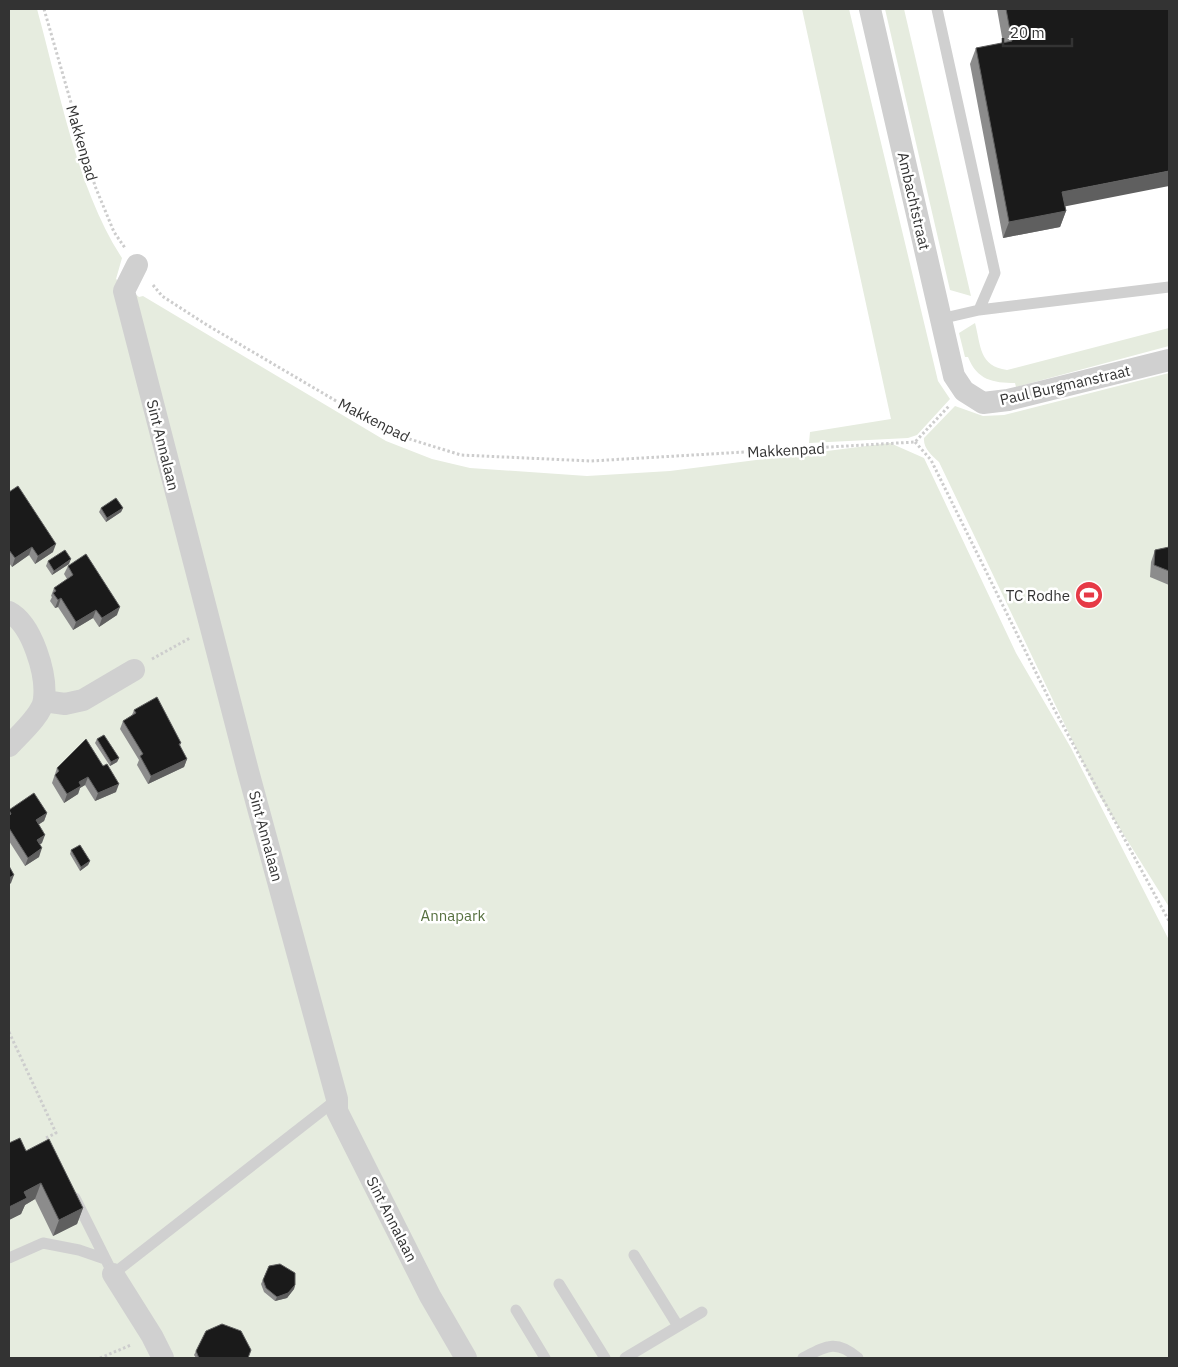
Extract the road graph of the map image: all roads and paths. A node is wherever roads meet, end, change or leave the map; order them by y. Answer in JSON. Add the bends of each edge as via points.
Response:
{"nodes":[{"id":1,"x":44,"y":9,"type":"edge"},
{"id":2,"x":870,"y":9,"type":"edge"},
{"id":3,"x":937,"y":9,"type":"edge"},
{"id":4,"x":137,"y":265,"type":"junction"},
{"id":5,"x":1169,"y":287,"type":"edge"},
{"id":6,"x":979,"y":310,"type":"junction"},
{"id":7,"x":940,"y":319,"type":"junction"},
{"id":8,"x":1169,"y":360,"type":"edge"},
{"id":9,"x":964,"y":391,"type":"junction"},
{"id":10,"x":915,"y":442,"type":"junction"},
{"id":11,"x":9,"y":612,"type":"edge"},
{"id":12,"x":211,"y":630,"type":"junction"},
{"id":13,"x":134,"y":670,"type":"joint"},
{"id":14,"x":44,"y":700,"type":"junction"},
{"id":15,"x":9,"y":746,"type":"edge"},
{"id":16,"x":1169,"y":921,"type":"edge"},
{"id":17,"x":9,"y":1032,"type":"edge"},
{"id":18,"x":337,"y":1099,"type":"junction"},
{"id":19,"x":46,"y":1138,"type":"edge"},
{"id":20,"x":71,"y":1190,"type":"edge"},
{"id":21,"x":634,"y":1255,"type":"dead end"},
{"id":22,"x":9,"y":1258,"type":"edge"},
{"id":23,"x":109,"y":1266,"type":"junction"},
{"id":24,"x":559,"y":1284,"type":"dead end"},
{"id":25,"x":516,"y":1310,"type":"dead end"},
{"id":26,"x":702,"y":1312,"type":"dead end"},
{"id":27,"x":678,"y":1326,"type":"junction"},
{"id":28,"x":152,"y":1336,"type":"junction"},
{"id":29,"x":100,"y":1358,"type":"edge"},
{"id":30,"x":163,"y":1358,"type":"edge"},
{"id":31,"x":466,"y":1358,"type":"edge"},
{"id":32,"x":545,"y":1358,"type":"edge"},
{"id":33,"x":605,"y":1358,"type":"edge"},
{"id":34,"x":625,"y":1358,"type":"edge"},
{"id":35,"x":803,"y":1358,"type":"edge"},
{"id":36,"x":858,"y":1358,"type":"edge"}],
"edges":[{"from":1,"to":4,"type":"path","name":"Makkenpad","via":[[95,186],[114,232]]},
{"from":2,"to":7,"type":"street","name":"Ambachtstraat"},
{"from":3,"to":6,"type":"lane","via":[[995,273]]},
{"from":4,"to":10,"type":"path","name":"Makkenpad","via":[[162,296],[326,395],[403,437],[460,455],[591,461]]},
{"from":4,"to":12,"type":"street","name":"Sint Annalaan","via":[[124,292]]},
{"from":5,"to":6,"type":"lane"},
{"from":6,"to":7,"type":"lane"},
{"from":7,"to":9,"type":"street","name":"Ambachtstraat","via":[[954,376]]},
{"from":8,"to":9,"type":"street","name":"Paul Burgmanstraat","via":[[1008,400],[984,402]]},
{"from":9,"to":10,"type":"path"},
{"from":10,"to":16,"type":"path","via":[[932,460],[1053,707]]},
{"from":11,"to":14,"type":"street","via":[[28,631],[39,659]]},
{"from":12,"to":13,"type":"path"},
{"from":12,"to":18,"type":"street","name":"Sint Annalaan"},
{"from":13,"to":14,"type":"street","via":[[83,700],[65,704]]},
{"from":14,"to":15,"type":"street","via":[[30,723]]},
{"from":17,"to":19,"type":"path","via":[[56,1133]]},
{"from":18,"to":23,"type":"lane"},
{"from":18,"to":31,"type":"street","name":"Sint Annalaan","via":[[337,1111],[430,1296]]},
{"from":20,"to":23,"type":"lane"},
{"from":21,"to":27,"type":"lane"},
{"from":22,"to":23,"type":"lane","via":[[44,1243],[79,1250]]},
{"from":23,"to":28,"type":"street"},
{"from":24,"to":33,"type":"lane"},
{"from":25,"to":32,"type":"lane"},
{"from":26,"to":27,"type":"lane"},
{"from":27,"to":34,"type":"lane"},
{"from":28,"to":29,"type":"path"},
{"from":28,"to":30,"type":"street"},
{"from":35,"to":36,"type":"lane","via":[[827,1345],[846,1348]]}]}
